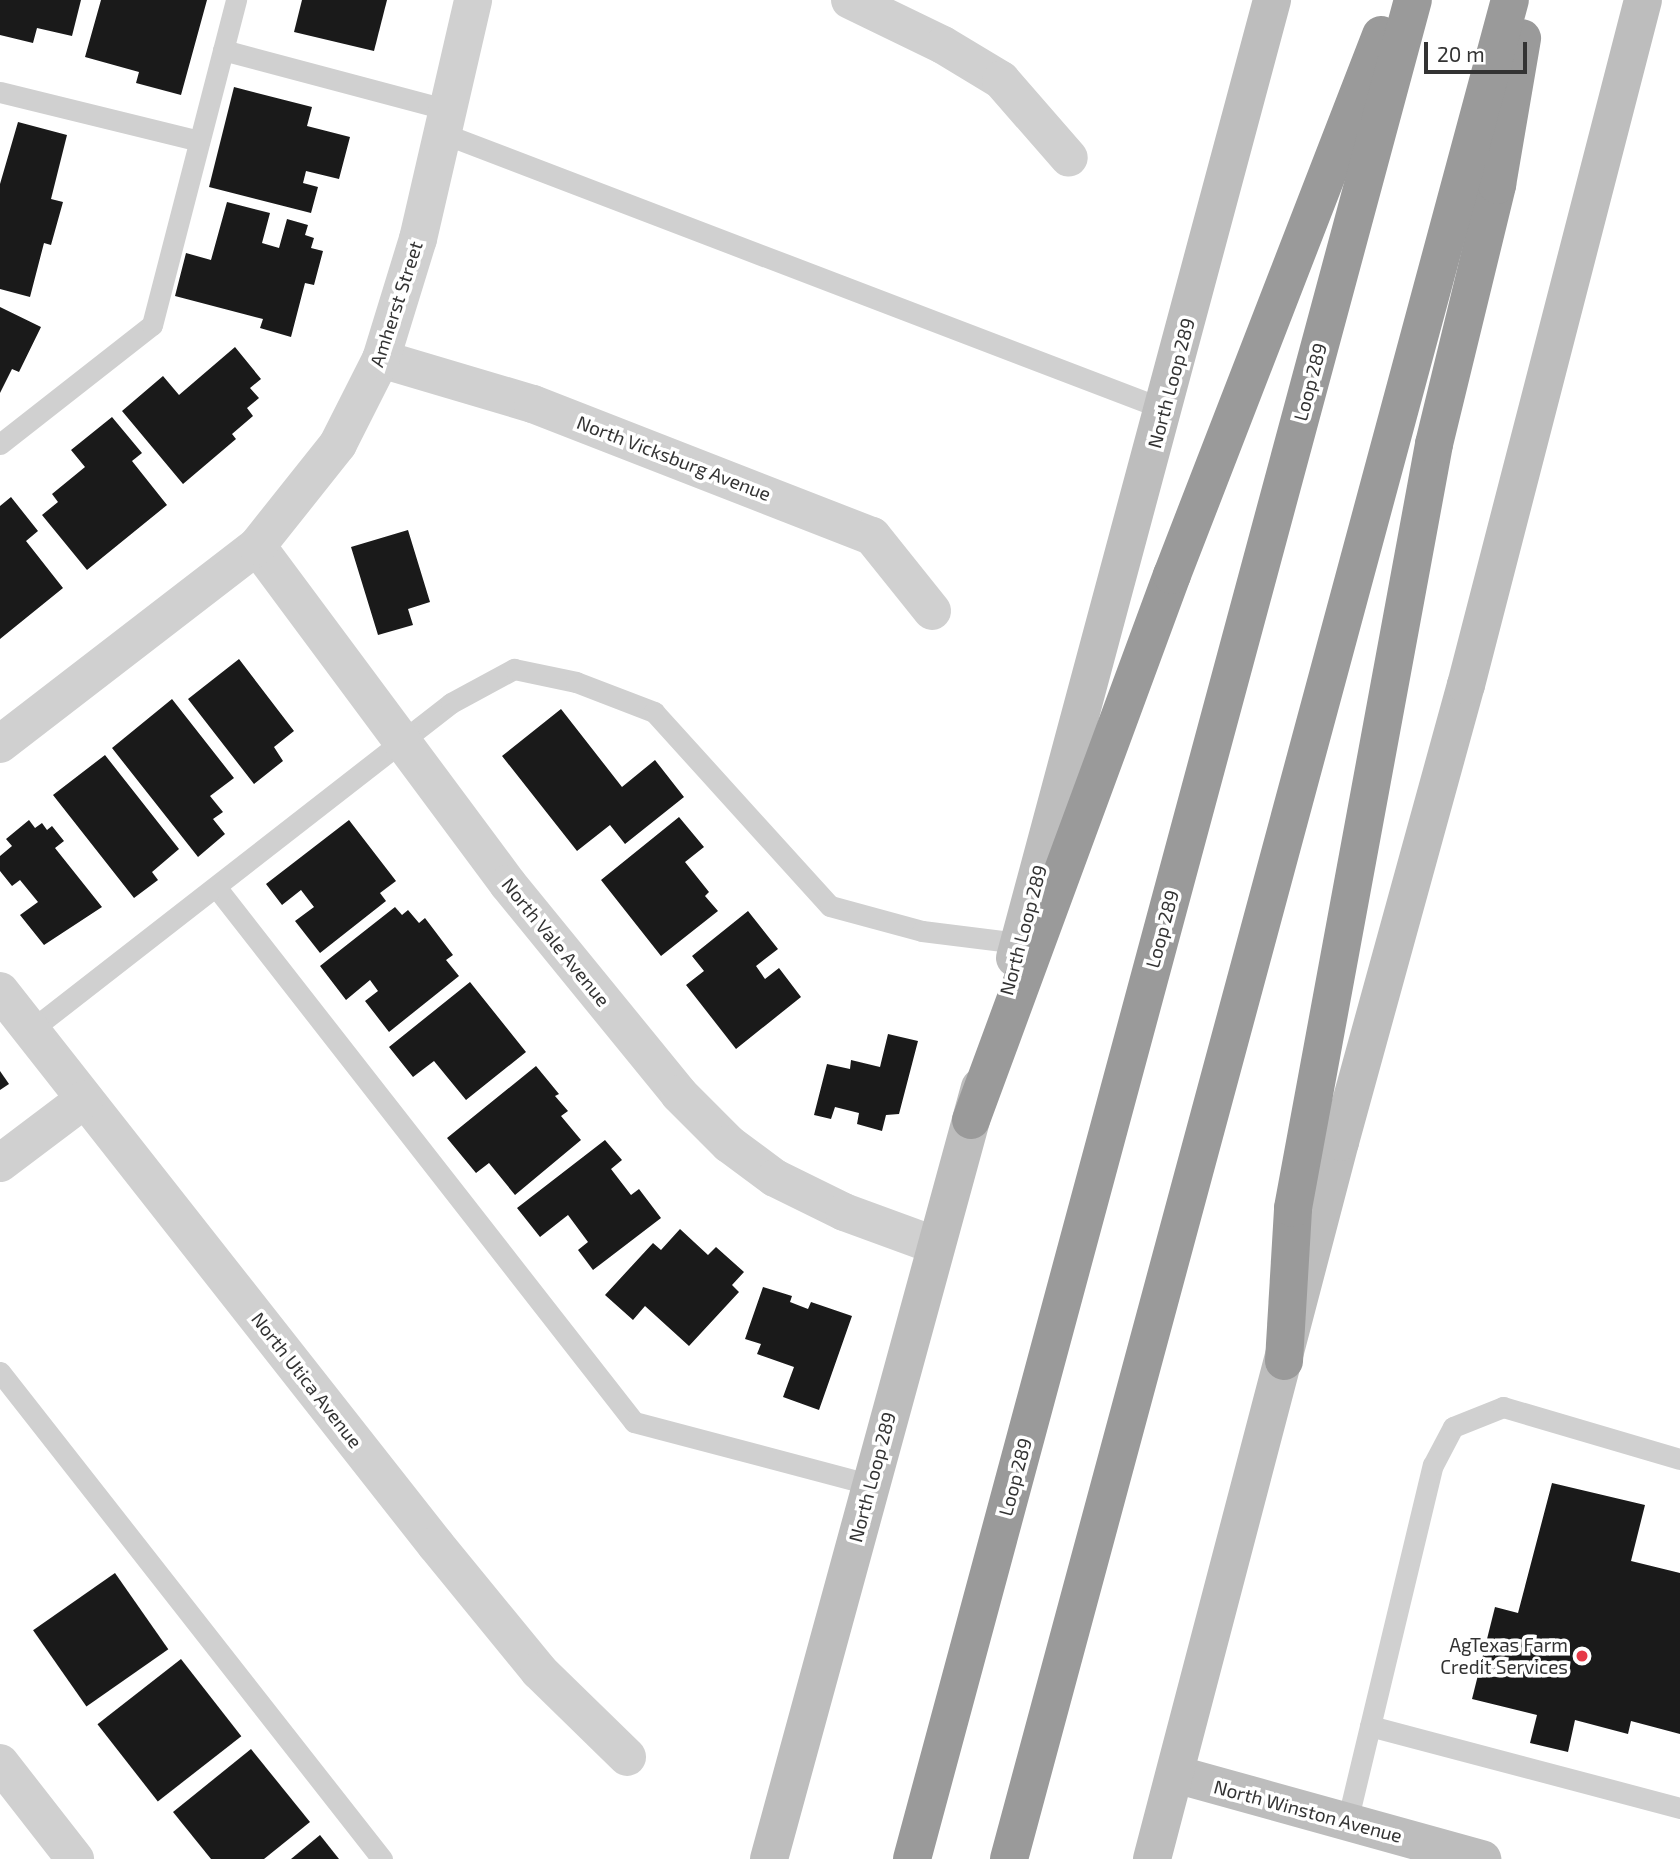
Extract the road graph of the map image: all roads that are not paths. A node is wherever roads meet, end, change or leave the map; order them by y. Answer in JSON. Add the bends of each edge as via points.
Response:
{"nodes":[{"id":1,"x":236,"y":0,"type":"edge"},
{"id":2,"x":473,"y":0,"type":"edge"},
{"id":3,"x":850,"y":0,"type":"edge"},
{"id":4,"x":1272,"y":0,"type":"edge"},
{"id":5,"x":1394,"y":0,"type":"edge"},
{"id":6,"x":1413,"y":0,"type":"edge"},
{"id":7,"x":1510,"y":0,"type":"edge"},
{"id":8,"x":1528,"y":0,"type":"edge"},
{"id":9,"x":1643,"y":0,"type":"edge"},
{"id":10,"x":223,"y":50,"type":"junction"},
{"id":11,"x":0,"y":92,"type":"edge"},
{"id":12,"x":445,"y":121,"type":"junction"},
{"id":13,"x":199,"y":141,"type":"junction"},
{"id":14,"x":1069,"y":158,"type":"dead end"},
{"id":15,"x":381,"y":359,"type":"junction"},
{"id":16,"x":1164,"y":408,"type":"junction"},
{"id":17,"x":0,"y":444,"type":"edge"},
{"id":18,"x":257,"y":546,"type":"junction"},
{"id":19,"x":932,"y":611,"type":"dead end"},
{"id":20,"x":402,"y":742,"type":"junction"},
{"id":21,"x":0,"y":744,"type":"edge"},
{"id":22,"x":216,"y":887,"type":"junction"},
{"id":23,"x":1019,"y":943,"type":"junction"},
{"id":24,"x":0,"y":991,"type":"edge"},
{"id":25,"x":31,"y":1030,"type":"junction"},
{"id":26,"x":85,"y":1099,"type":"junction"},
{"id":27,"x":971,"y":1120,"type":"junction"},
{"id":28,"x":0,"y":1164,"type":"edge"},
{"id":29,"x":934,"y":1245,"type":"junction"},
{"id":30,"x":1284,"y":1361,"type":"junction"},
{"id":31,"x":0,"y":1372,"type":"edge"},
{"id":32,"x":1680,"y":1459,"type":"edge"},
{"id":33,"x":869,"y":1484,"type":"junction"},
{"id":34,"x":1370,"y":1726,"type":"junction"},
{"id":35,"x":627,"y":1758,"type":"dead end"},
{"id":36,"x":0,"y":1763,"type":"edge"},
{"id":37,"x":1175,"y":1774,"type":"junction"},
{"id":38,"x":1680,"y":1808,"type":"edge"},
{"id":39,"x":1347,"y":1822,"type":"junction"},
{"id":40,"x":75,"y":1859,"type":"edge"},
{"id":41,"x":382,"y":1859,"type":"edge"},
{"id":42,"x":769,"y":1859,"type":"edge"},
{"id":43,"x":912,"y":1859,"type":"edge"},
{"id":44,"x":1009,"y":1859,"type":"edge"},
{"id":45,"x":1152,"y":1859,"type":"edge"},
{"id":46,"x":1482,"y":1859,"type":"edge"}],
"edges":[{"from":1,"to":10,"type":"lane"},
{"from":2,"to":12,"type":"street","name":"Amherst Street"},
{"from":3,"to":14,"type":"street","via":[[943,45],[1001,80]]},
{"from":4,"to":16,"type":"main road","name":"North Loop 289"},
{"from":5,"to":27,"type":"highway","via":[[1172,575]]},
{"from":6,"to":43,"type":"highway","name":"Loop 289"},
{"from":7,"to":44,"type":"highway"},
{"from":8,"to":30,"type":"highway","via":[[1497,185],[1434,444],[1293,1208]]},
{"from":9,"to":30,"type":"main road","via":[[1466,685]]},
{"from":10,"to":12,"type":"lane"},
{"from":10,"to":13,"type":"lane"},
{"from":11,"to":13,"type":"lane"},
{"from":12,"to":15,"type":"street","name":"Amherst Street","via":[[418,239]]},
{"from":12,"to":16,"type":"lane"},
{"from":13,"to":17,"type":"lane","via":[[152,325]]},
{"from":15,"to":18,"type":"street","name":"Amherst Street","via":[[338,444]]},
{"from":15,"to":19,"type":"street","name":"North Vicksburg Avenue","via":[[533,404],[872,536]]},
{"from":16,"to":23,"type":"main road","name":"North Loop 289"},
{"from":18,"to":20,"type":"street","name":"North Vale Avenue"},
{"from":18,"to":21,"type":"street","name":"Amherst Street"},
{"from":20,"to":22,"type":"lane"},
{"from":20,"to":23,"type":"lane","via":[[452,703],[514,669],[576,682],[654,712],[830,906],[922,932]]},
{"from":20,"to":29,"type":"street","name":"North Vale Avenue","via":[[508,884],[678,1094],[729,1144],[775,1178],[844,1212]]},
{"from":22,"to":25,"type":"lane"},
{"from":22,"to":33,"type":"lane","via":[[634,1422]]},
{"from":23,"to":27,"type":"main road","name":"North Loop 289"},
{"from":24,"to":25,"type":"street","name":"North Utica Avenue"},
{"from":25,"to":26,"type":"street","name":"North Utica Avenue"},
{"from":26,"to":28,"type":"street"},
{"from":26,"to":35,"type":"street","name":"North Utica Avenue","via":[[539,1671]]},
{"from":27,"to":29,"type":"main road","name":"North Loop 289"},
{"from":29,"to":33,"type":"main road","name":"North Loop 289"},
{"from":30,"to":37,"type":"main road"},
{"from":31,"to":41,"type":"lane"},
{"from":32,"to":34,"type":"lane","via":[[1503,1407],[1453,1427],[1433,1465]]},
{"from":33,"to":42,"type":"main road","name":"North Loop 289"},
{"from":34,"to":38,"type":"lane"},
{"from":34,"to":39,"type":"lane"},
{"from":36,"to":40,"type":"street"},
{"from":37,"to":39,"type":"main road","name":"North Winston Avenue"},
{"from":37,"to":45,"type":"main road"},
{"from":39,"to":46,"type":"main road","name":"North Winston Avenue"}]}
